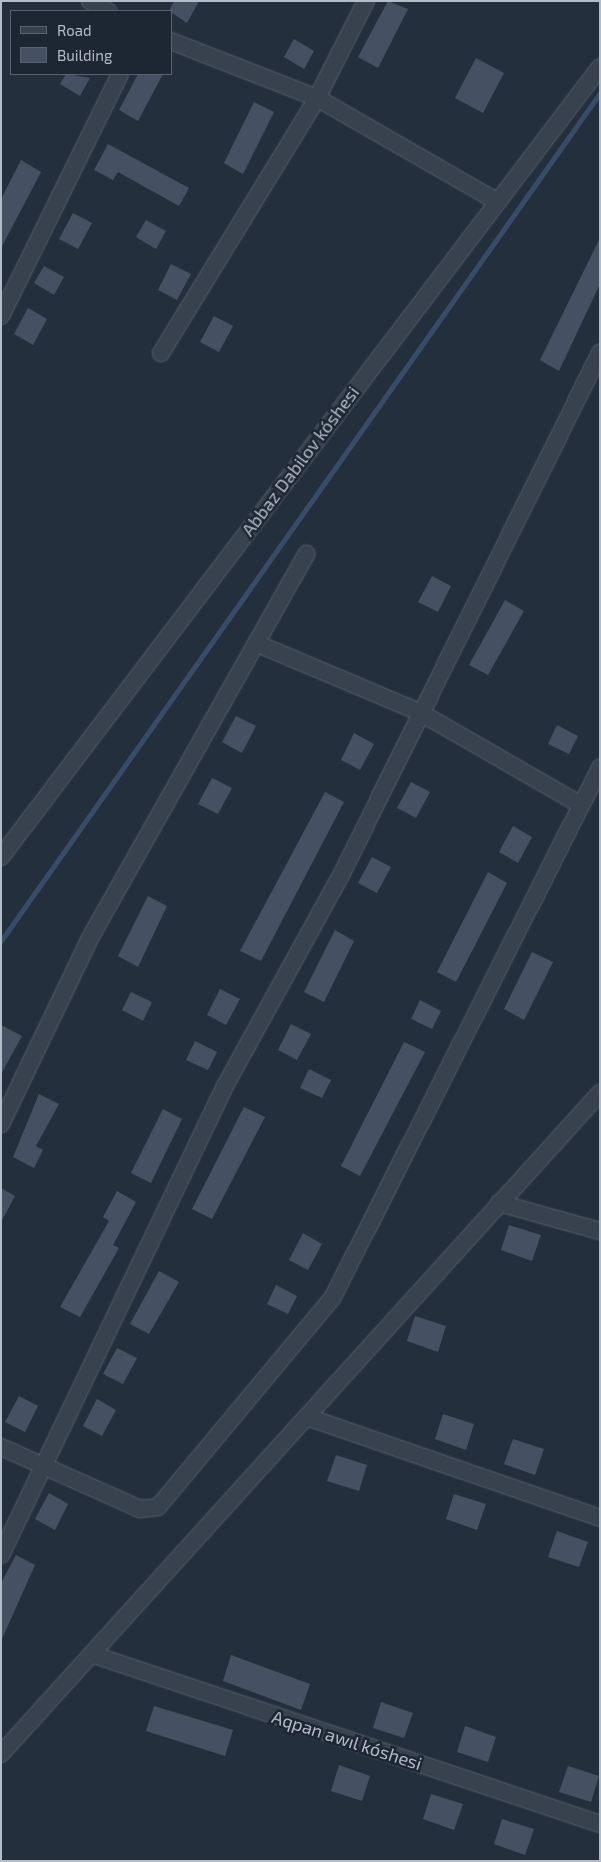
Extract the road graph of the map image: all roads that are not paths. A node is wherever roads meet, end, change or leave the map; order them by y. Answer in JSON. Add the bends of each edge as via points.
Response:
{"nodes":[{"id":1,"x":90,"y":1,"type":"edge"},
{"id":2,"x":366,"y":1,"type":"edge"},
{"id":3,"x":106,"y":10,"type":"edge"},
{"id":4,"x":172,"y":41,"type":"edge"},
{"id":5,"x":600,"y":67,"type":"edge"},
{"id":6,"x":120,"y":75,"type":"edge"},
{"id":7,"x":317,"y":98,"type":"junction"},
{"id":8,"x":496,"y":201,"type":"junction"},
{"id":9,"x":1,"y":316,"type":"edge"},
{"id":10,"x":161,"y":353,"type":"dead end"},
{"id":11,"x":600,"y":353,"type":"edge"},
{"id":12,"x":306,"y":554,"type":"dead end"},
{"id":13,"x":258,"y":644,"type":"junction"},
{"id":14,"x":421,"y":713,"type":"junction"},
{"id":15,"x":600,"y":768,"type":"edge"},
{"id":16,"x":581,"y":805,"type":"junction"},
{"id":17,"x":1,"y":857,"type":"edge"},
{"id":18,"x":600,"y":1093,"type":"edge"},
{"id":19,"x":1,"y":1124,"type":"edge"},
{"id":20,"x":499,"y":1203,"type":"junction"},
{"id":21,"x":600,"y":1230,"type":"edge"},
{"id":22,"x":307,"y":1417,"type":"junction"},
{"id":23,"x":1,"y":1446,"type":"edge"},
{"id":24,"x":43,"y":1467,"type":"junction"},
{"id":25,"x":600,"y":1518,"type":"edge"},
{"id":26,"x":1,"y":1554,"type":"edge"},
{"id":27,"x":94,"y":1655,"type":"junction"},
{"id":28,"x":1,"y":1754,"type":"edge"},
{"id":29,"x":600,"y":1824,"type":"edge"}],
"edges":[{"from":1,"to":3,"type":"street"},
{"from":2,"to":7,"type":"street"},
{"from":4,"to":7,"type":"street"},
{"from":5,"to":8,"type":"street","name":"Abbaz Dabilov kóshesi","via":[[562,122]]},
{"from":6,"to":9,"type":"street"},
{"from":7,"to":8,"type":"street"},
{"from":7,"to":10,"type":"street"},
{"from":8,"to":17,"type":"street","name":"Abbaz Dabilov kóshesi"},
{"from":11,"to":14,"type":"street"},
{"from":12,"to":13,"type":"street"},
{"from":13,"to":14,"type":"street"},
{"from":13,"to":19,"type":"street","via":[[90,938]]},
{"from":14,"to":16,"type":"street"},
{"from":14,"to":24,"type":"street","via":[[341,875],[225,1086]]},
{"from":15,"to":16,"type":"street"},
{"from":16,"to":24,"type":"street","via":[[333,1297],[158,1507],[140,1509]]},
{"from":18,"to":20,"type":"street"},
{"from":20,"to":21,"type":"street"},
{"from":20,"to":22,"type":"street"},
{"from":22,"to":25,"type":"street"},
{"from":22,"to":27,"type":"street"},
{"from":23,"to":24,"type":"street"},
{"from":24,"to":26,"type":"street"},
{"from":27,"to":28,"type":"street"},
{"from":27,"to":29,"type":"street","name":"Aqpan awıl kóshesi"}]}
